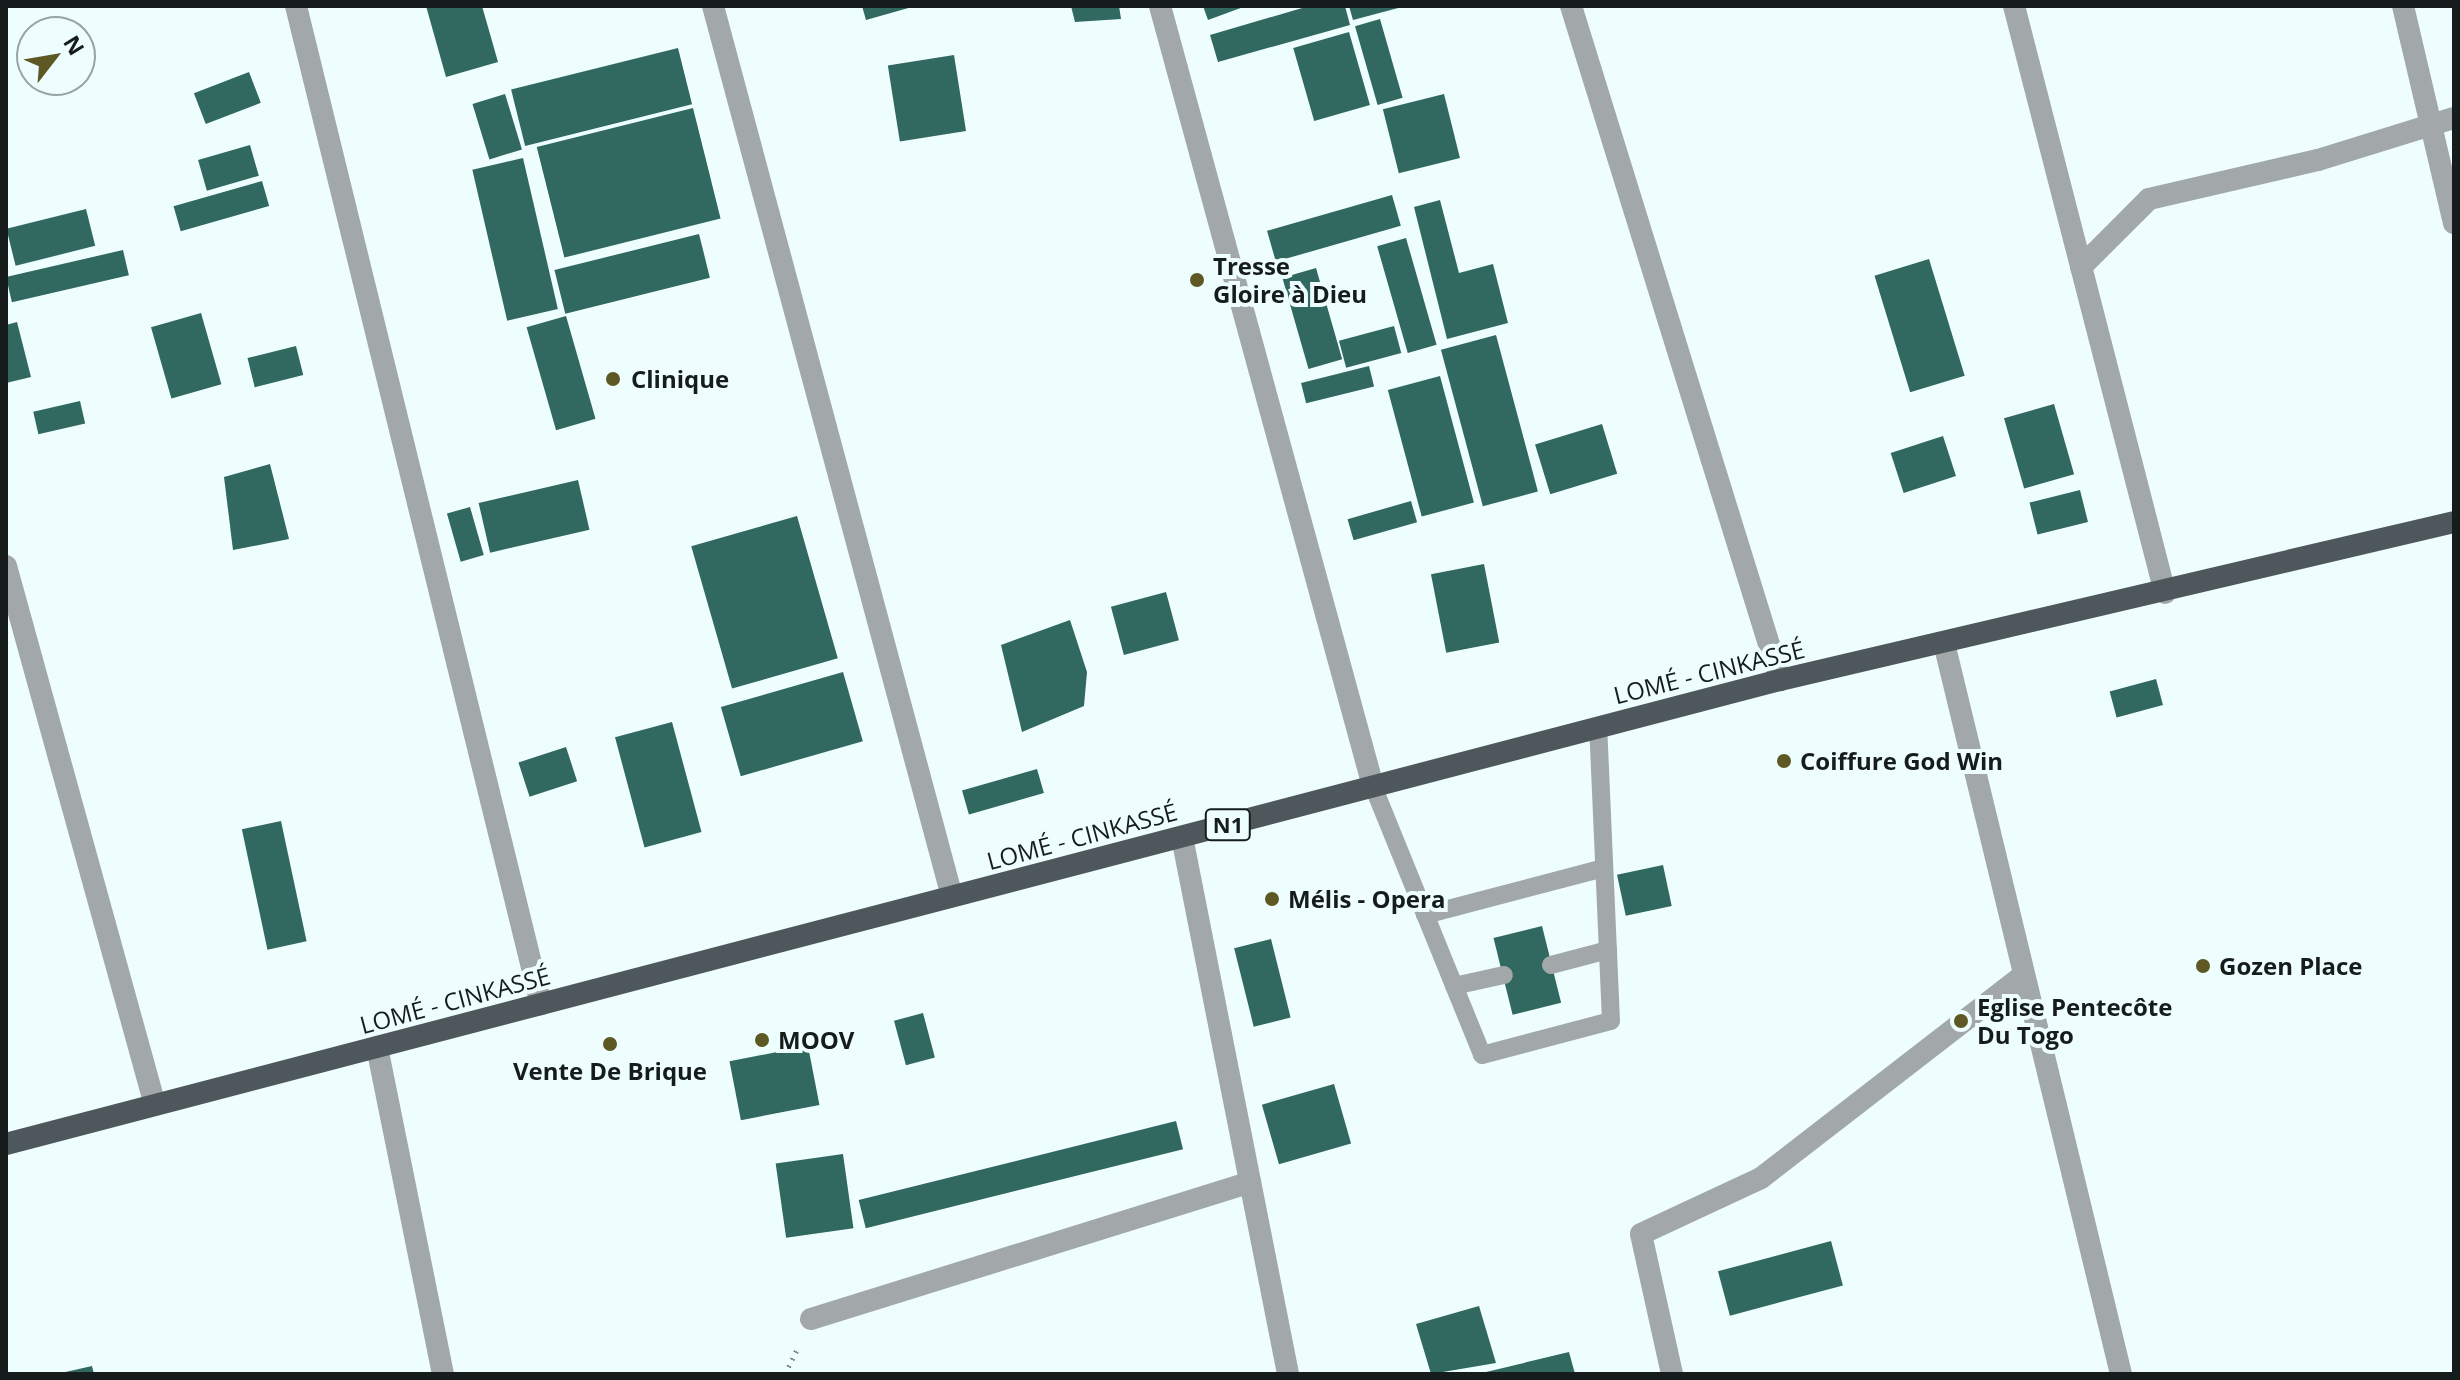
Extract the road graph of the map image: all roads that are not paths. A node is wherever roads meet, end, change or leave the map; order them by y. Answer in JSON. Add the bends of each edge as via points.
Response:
{"nodes":[{"id":1,"x":296,"y":6,"type":"edge"},
{"id":2,"x":713,"y":6,"type":"edge"},
{"id":3,"x":1160,"y":6,"type":"edge"},
{"id":4,"x":1571,"y":6,"type":"edge"},
{"id":5,"x":2014,"y":6,"type":"edge"},
{"id":6,"x":2403,"y":6,"type":"edge"},
{"id":7,"x":2443,"y":120,"type":"edge"},
{"id":8,"x":2454,"y":223,"type":"edge"},
{"id":9,"x":2081,"y":267,"type":"junction"},
{"id":10,"x":2454,"y":522,"type":"edge"},
{"id":11,"x":6,"y":566,"type":"edge"},
{"id":12,"x":2165,"y":593,"type":"junction"},
{"id":13,"x":1944,"y":643,"type":"junction"},
{"id":14,"x":1780,"y":680,"type":"junction"},
{"id":15,"x":1598,"y":727,"type":"junction"},
{"id":16,"x":1373,"y":786,"type":"junction"},
{"id":17,"x":1182,"y":837,"type":"junction"},
{"id":18,"x":1604,"y":868,"type":"junction"},
{"id":19,"x":952,"y":897,"type":"junction"},
{"id":20,"x":1425,"y":915,"type":"junction"},
{"id":21,"x":1608,"y":950,"type":"junction"},
{"id":22,"x":1551,"y":965,"type":"dead end"},
{"id":23,"x":1504,"y":975,"type":"dead end"},
{"id":24,"x":2024,"y":975,"type":"junction"},
{"id":25,"x":1454,"y":986,"type":"junction"},
{"id":26,"x":541,"y":1004,"type":"junction"},
{"id":27,"x":377,"y":1047,"type":"junction"},
{"id":28,"x":155,"y":1105,"type":"junction"},
{"id":29,"x":6,"y":1144,"type":"edge"},
{"id":30,"x":1250,"y":1182,"type":"junction"},
{"id":31,"x":811,"y":1319,"type":"dead end"},
{"id":32,"x":443,"y":1374,"type":"edge"},
{"id":33,"x":1288,"y":1374,"type":"edge"},
{"id":34,"x":1672,"y":1374,"type":"edge"},
{"id":35,"x":2121,"y":1374,"type":"edge"}],
"edges":[{"from":1,"to":26,"type":"street"},
{"from":2,"to":19,"type":"street"},
{"from":3,"to":16,"type":"street"},
{"from":4,"to":14,"type":"street"},
{"from":5,"to":9,"type":"street"},
{"from":6,"to":7,"type":"street"},
{"from":7,"to":8,"type":"street"},
{"from":7,"to":9,"type":"street","via":[[2318,160],[2149,199]]},
{"from":9,"to":12,"type":"street"},
{"from":10,"to":12,"type":"highway","name":"LOMÉ - CINKASSÉ","number":"N1"},
{"from":11,"to":28,"type":"street"},
{"from":12,"to":13,"type":"highway","name":"LOMÉ - CINKASSÉ","number":"N1"},
{"from":13,"to":14,"type":"highway","name":"LOMÉ - CINKASSÉ","number":"N1"},
{"from":13,"to":24,"type":"street"},
{"from":14,"to":15,"type":"highway","name":"LOMÉ - CINKASSÉ","number":"N1"},
{"from":15,"to":16,"type":"highway","name":"LOMÉ - CINKASSÉ","number":"N1"},
{"from":15,"to":18,"type":"lane"},
{"from":16,"to":17,"type":"highway","name":"LOMÉ - CINKASSÉ","number":"N1"},
{"from":16,"to":20,"type":"lane"},
{"from":17,"to":19,"type":"highway","name":"LOMÉ - CINKASSÉ","number":"N1"},
{"from":17,"to":30,"type":"street"},
{"from":18,"to":20,"type":"lane"},
{"from":18,"to":21,"type":"lane"},
{"from":19,"to":26,"type":"highway","name":"LOMÉ - CINKASSÉ","number":"N1"},
{"from":20,"to":25,"type":"lane"},
{"from":21,"to":22,"type":"lane"},
{"from":21,"to":25,"type":"lane","via":[[1611,1021],[1482,1055]]},
{"from":23,"to":25,"type":"lane"},
{"from":24,"to":34,"type":"street","via":[[1761,1178],[1641,1234]]},
{"from":24,"to":35,"type":"street"},
{"from":26,"to":27,"type":"highway","name":"LOMÉ - CINKASSÉ","number":"N1"},
{"from":27,"to":28,"type":"highway","name":"LOMÉ - CINKASSÉ","number":"N1"},
{"from":27,"to":32,"type":"street"},
{"from":28,"to":29,"type":"highway","name":"LOMÉ - CINKASSÉ","number":"N1"},
{"from":30,"to":31,"type":"street"},
{"from":30,"to":33,"type":"street"}]}
